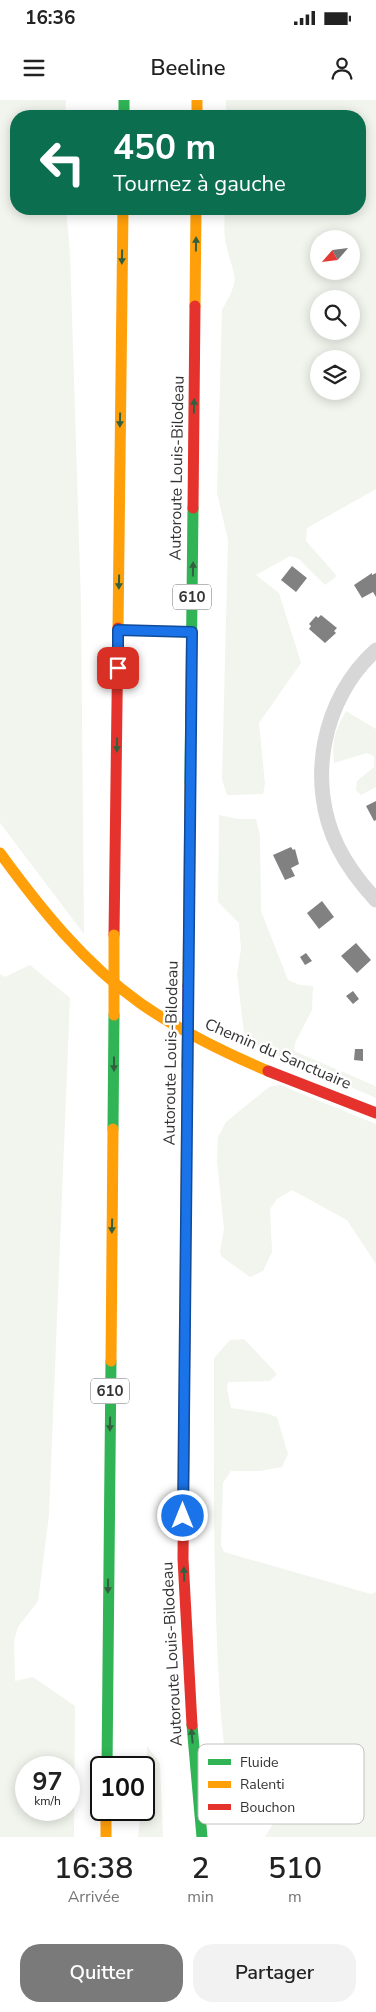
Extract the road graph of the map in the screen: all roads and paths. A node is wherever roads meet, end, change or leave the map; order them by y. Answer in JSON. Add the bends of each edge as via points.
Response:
{"nodes":[{"id":1,"x":123,"y":215,"type":"edge"},
{"id":2,"x":196,"y":215,"type":"edge"},
{"id":3,"x":118,"y":630,"type":"junction"},
{"id":4,"x":192,"y":632,"type":"junction"},
{"id":5,"x":376,"y":650,"type":"edge"},
{"id":6,"x":0,"y":853,"type":"edge"},
{"id":7,"x":376,"y":900,"type":"edge"},
{"id":8,"x":376,"y":1113,"type":"edge"},
{"id":9,"x":107,"y":1756,"type":"edge"},
{"id":10,"x":198,"y":1794,"type":"edge"},
{"id":11,"x":106,"y":1821,"type":"edge"},
{"id":12,"x":201,"y":1824,"type":"edge"},
{"id":13,"x":106,"y":1837,"type":"edge"},
{"id":14,"x":202,"y":1837,"type":"edge"}],
"edges":[{"from":1,"to":3,"type":"main road","number":"610","one_way":true},
{"from":4,"to":2,"type":"main road","name":"Autoroute Louis-Bilodeau","number":"610","one_way":true},
{"from":3,"to":4,"type":"lane","number":"610"},
{"from":3,"to":9,"type":"main road","number":"610","one_way":true,"bridge":true},
{"from":10,"to":4,"type":"main road","name":"Autoroute Louis-Bilodeau","number":"610","one_way":true,"bridge":true,"via":[[190,1709],[183,1559]]},
{"from":5,"to":7,"type":"street","via":[[358,668],[338,700],[326,735],[321,773],[325,810],[338,846],[357,878]]},
{"from":6,"to":8,"type":"main road","name":"Chemin du Sanctuaire","via":[[74,946],[119,987],[157,1015],[217,1048]]},
{"from":11,"to":13,"type":"main road"},
{"from":14,"to":12,"type":"main road","name":"Autoroute Louis-Bilodeau","number":"610","one_way":true,"bridge":true}]}
